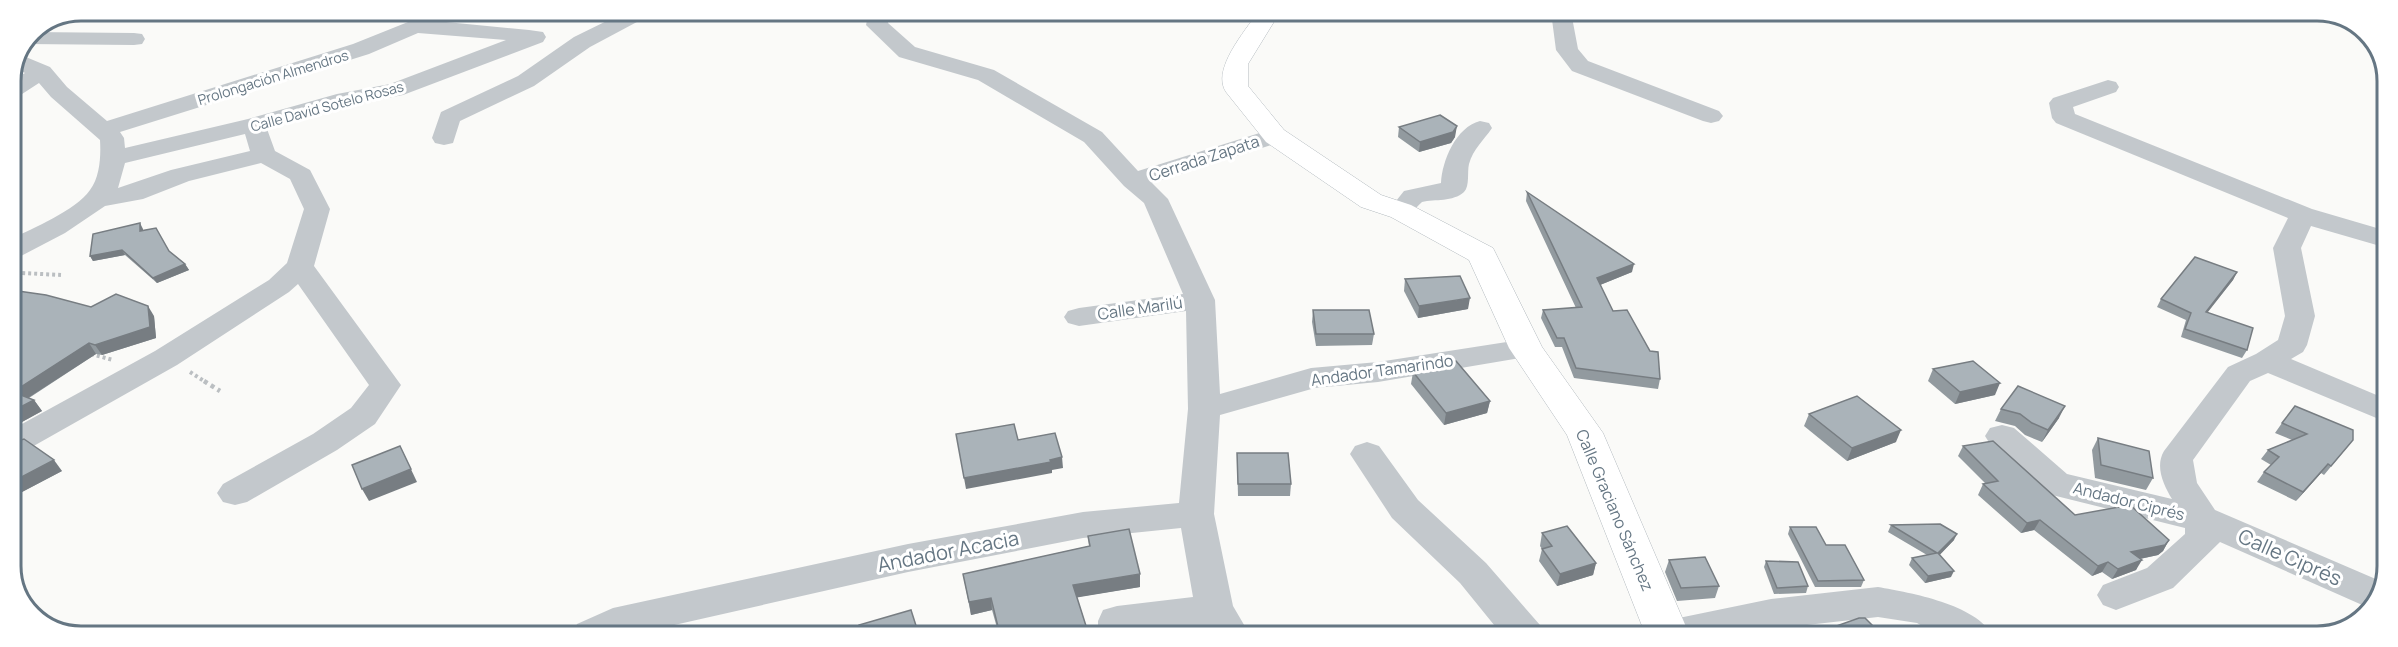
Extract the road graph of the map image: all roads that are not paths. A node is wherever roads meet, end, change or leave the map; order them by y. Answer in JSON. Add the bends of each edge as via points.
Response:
{"nodes":[{"id":1,"x":422,"y":21,"type":"edge"},
{"id":2,"x":623,"y":21,"type":"edge"},
{"id":3,"x":878,"y":21,"type":"edge"},
{"id":4,"x":1263,"y":21,"type":"edge"},
{"id":5,"x":1563,"y":21,"type":"edge"},
{"id":6,"x":415,"y":26,"type":"junction"},
{"id":7,"x":535,"y":37,"type":"junction"},
{"id":8,"x":40,"y":38,"type":"edge"},
{"id":9,"x":134,"y":39,"type":"dead end"},
{"id":10,"x":582,"y":42,"type":"junction"},
{"id":11,"x":24,"y":63,"type":"edge"},
{"id":12,"x":42,"y":72,"type":"junction"},
{"id":13,"x":21,"y":84,"type":"edge"},
{"id":14,"x":2108,"y":87,"type":"dead end"},
{"id":15,"x":1711,"y":116,"type":"dead end"},
{"id":16,"x":254,"y":125,"type":"junction"},
{"id":17,"x":1480,"y":128,"type":"dead end"},
{"id":18,"x":102,"y":129,"type":"junction"},
{"id":19,"x":1275,"y":136,"type":"junction"},
{"id":20,"x":444,"y":138,"type":"dead end"},
{"id":21,"x":264,"y":154,"type":"junction"},
{"id":22,"x":114,"y":158,"type":"junction"},
{"id":23,"x":1133,"y":181,"type":"junction"},
{"id":24,"x":98,"y":199,"type":"junction"},
{"id":25,"x":1401,"y":211,"type":"junction"},
{"id":26,"x":2303,"y":215,"type":"junction"},
{"id":27,"x":2377,"y":237,"type":"edge"},
{"id":28,"x":21,"y":244,"type":"edge"},
{"id":29,"x":300,"y":266,"type":"junction"},
{"id":30,"x":1200,"y":300,"type":"junction"},
{"id":31,"x":1079,"y":317,"type":"dead end"},
{"id":32,"x":1526,"y":348,"type":"junction"},
{"id":33,"x":2267,"y":361,"type":"junction"},
{"id":34,"x":2377,"y":407,"type":"edge"},
{"id":35,"x":1204,"y":409,"type":"junction"},
{"id":36,"x":2002,"y":436,"type":"dead end"},
{"id":37,"x":21,"y":438,"type":"edge"},
{"id":38,"x":1367,"y":454,"type":"dead end"},
{"id":39,"x":235,"y":493,"type":"dead end"},
{"id":40,"x":1196,"y":514,"type":"junction"},
{"id":41,"x":2202,"y":519,"type":"junction"},
{"id":42,"x":2370,"y":593,"type":"edge"},
{"id":43,"x":2116,"y":595,"type":"dead end"},
{"id":44,"x":1223,"y":623,"type":"edge"},
{"id":45,"x":608,"y":626,"type":"edge"},
{"id":46,"x":1160,"y":626,"type":"edge"},
{"id":47,"x":1518,"y":626,"type":"edge"},
{"id":48,"x":1664,"y":626,"type":"edge"},
{"id":49,"x":1715,"y":626,"type":"edge"},
{"id":50,"x":1955,"y":626,"type":"edge"}],
"edges":[{"from":1,"to":6,"type":"street","name":"Prolongación Almendros"},
{"from":2,"to":10,"type":"street"},
{"from":3,"to":23,"type":"street","via":[[877,25],[907,52],[986,75],[1093,137]]},
{"from":4,"to":19,"type":"street","name":"Calle Graciano Sánchez","via":[[1236,64],[1235,87]]},
{"from":5,"to":15,"type":"street","via":[[1568,50],[1580,66]]},
{"from":6,"to":7,"type":"street"},
{"from":6,"to":18,"type":"street","name":"Prolongación Almendros","via":[[361,49]]},
{"from":7,"to":10,"type":"street"},
{"from":7,"to":16,"type":"street","name":"Calle David Sotelo Rosas","via":[[395,90],[337,101]]},
{"from":8,"to":9,"type":"street"},
{"from":10,"to":20,"type":"street","via":[[526,81],[449,117]]},
{"from":11,"to":12,"type":"street"},
{"from":12,"to":13,"type":"street"},
{"from":12,"to":18,"type":"street"},
{"from":14,"to":26,"type":"street","via":[[2061,103],[2064,118]]},
{"from":16,"to":21,"type":"street"},
{"from":16,"to":22,"type":"street","name":"Calle David Sotelo Rosas"},
{"from":17,"to":25,"type":"street","via":[[1462,148],[1454,169],[1454,187],[1447,192],[1414,195]]},
{"from":18,"to":22,"type":"street","via":[[112,138]]},
{"from":19,"to":23,"type":"street","name":"Cerrada Zapata"},
{"from":19,"to":25,"type":"street","name":"Calle Graciano Sánchez","via":[[1371,201]]},
{"from":21,"to":24,"type":"street","via":[[180,175],[134,193]]},
{"from":21,"to":29,"type":"street","via":[[302,175],[317,209]]},
{"from":22,"to":24,"type":"street"},
{"from":23,"to":30,"type":"street","via":[[1155,199]]},
{"from":24,"to":28,"type":"street"},
{"from":25,"to":32,"type":"street","name":"Calle Graciano Sánchez","via":[[1482,255]]},
{"from":26,"to":27,"type":"street"},
{"from":26,"to":33,"type":"street","via":[[2287,248],[2300,316],[2292,345]]},
{"from":29,"to":37,"type":"street","via":[[279,286],[156,363]]},
{"from":29,"to":39,"type":"street","via":[[385,385],[363,416]]},
{"from":30,"to":31,"type":"street","name":"Calle Marilú"},
{"from":30,"to":35,"type":"street"},
{"from":32,"to":35,"type":"street","name":"Andador Tamarindo","via":[[1378,372],[1311,378]]},
{"from":32,"to":48,"type":"street","name":"Calle Graciano Sánchez","via":[[1585,433]]},
{"from":33,"to":34,"type":"street"},
{"from":33,"to":41,"type":"street","via":[[2239,374],[2176,459],[2180,484]]},
{"from":35,"to":40,"type":"street"},
{"from":36,"to":41,"type":"street","name":"Andador Ciprés","via":[[2056,484]]},
{"from":38,"to":47,"type":"street","via":[[1405,509],[1473,573]]},
{"from":40,"to":44,"type":"street"},
{"from":40,"to":45,"type":"street","name":"Andador Acacia","via":[[1083,525],[908,558]]},
{"from":41,"to":42,"type":"street","name":"Calle Ciprés"},
{"from":41,"to":43,"type":"street","via":[[2204,537],[2160,578]]},
{"from":44,"to":46,"type":"street"},
{"from":49,"to":50,"type":"street","via":[[1771,614],[1878,602],[1925,610]]}]}
